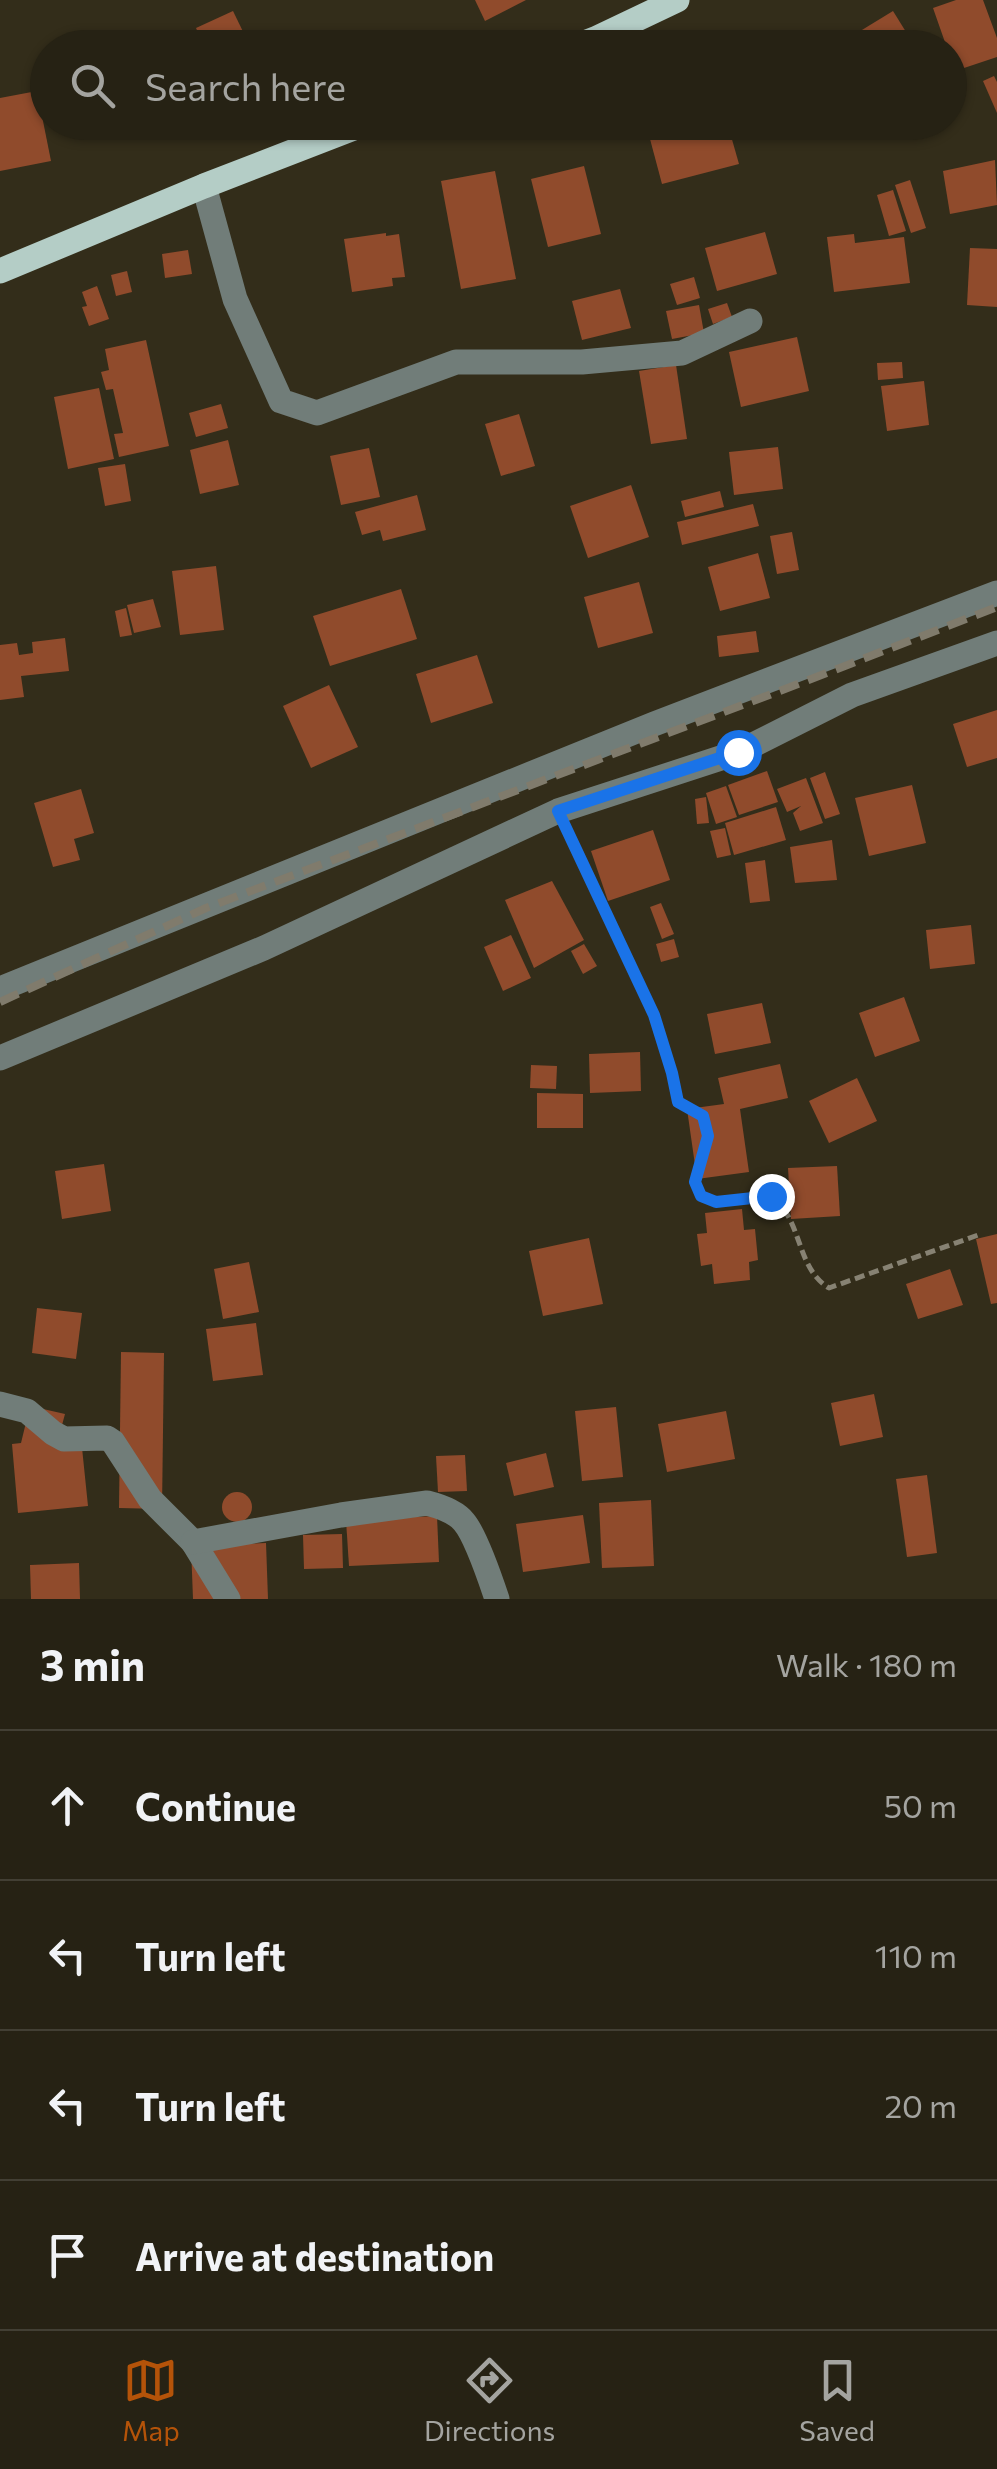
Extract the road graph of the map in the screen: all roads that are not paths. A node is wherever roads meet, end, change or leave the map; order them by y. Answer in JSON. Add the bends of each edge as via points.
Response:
{"nodes":[{"id":1,"x":677,"y":0,"type":"edge"},
{"id":2,"x":615,"y":30,"type":"edge"},
{"id":3,"x":323,"y":140,"type":"edge"},
{"id":4,"x":204,"y":186,"type":"junction"},
{"id":5,"x":0,"y":271,"type":"edge"},
{"id":6,"x":750,"y":321,"type":"dead end"},
{"id":7,"x":997,"y":593,"type":"edge"},
{"id":8,"x":997,"y":642,"type":"edge"},
{"id":9,"x":0,"y":988,"type":"edge"},
{"id":10,"x":0,"y":1058,"type":"edge"},
{"id":11,"x":0,"y":1404,"type":"edge"},
{"id":12,"x":193,"y":1542,"type":"junction"},
{"id":13,"x":228,"y":1599,"type":"edge"},
{"id":14,"x":497,"y":1599,"type":"edge"}],
"edges":[{"from":1,"to":2,"type":"main road"},
{"from":3,"to":4,"type":"main road"},
{"from":4,"to":5,"type":"main road"},
{"from":4,"to":6,"type":"street","via":[[235,299],[281,402],[317,414],[456,362],[682,354]]},
{"from":7,"to":9,"type":"street"},
{"from":8,"to":10,"type":"street","via":[[852,695],[738,752],[558,811],[264,948]]},
{"from":11,"to":12,"type":"street","via":[[27,1411],[64,1439],[113,1442],[150,1499]]},
{"from":12,"to":13,"type":"street"},
{"from":12,"to":14,"type":"street","via":[[340,1514],[440,1506],[464,1521]]}]}
